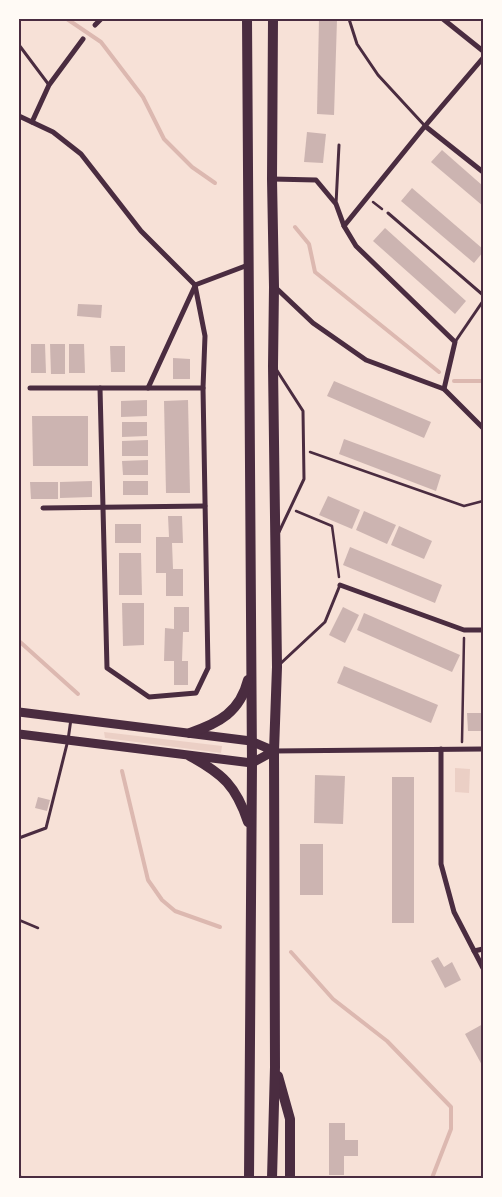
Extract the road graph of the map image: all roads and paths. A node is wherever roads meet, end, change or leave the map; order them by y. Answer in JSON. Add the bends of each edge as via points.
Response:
{"nodes":[{"id":1,"x":100,"y":19,"type":"edge"},
{"id":2,"x":247,"y":19,"type":"edge"},
{"id":3,"x":273,"y":19,"type":"edge"},
{"id":4,"x":349,"y":19,"type":"edge"},
{"id":5,"x":443,"y":19,"type":"edge"},
{"id":6,"x":95,"y":25,"type":"dead end"},
{"id":7,"x":83,"y":39,"type":"dead end"},
{"id":8,"x":19,"y":45,"type":"edge"},
{"id":9,"x":483,"y":51,"type":"edge"},
{"id":10,"x":483,"y":58,"type":"edge"},
{"id":11,"x":49,"y":85,"type":"junction"},
{"id":12,"x":19,"y":116,"type":"edge"},
{"id":13,"x":32,"y":122,"type":"junction"},
{"id":14,"x":425,"y":126,"type":"junction"},
{"id":15,"x":339,"y":145,"type":"dead end"},
{"id":16,"x":483,"y":172,"type":"edge"},
{"id":17,"x":272,"y":179,"type":"junction"},
{"id":18,"x":366,"y":197,"type":"junction"},
{"id":19,"x":336,"y":204,"type":"junction"},
{"id":20,"x":388,"y":214,"type":"joint"},
{"id":21,"x":344,"y":226,"type":"junction"},
{"id":22,"x":249,"y":264,"type":"junction"},
{"id":23,"x":195,"y":285,"type":"junction"},
{"id":24,"x":274,"y":287,"type":"junction"},
{"id":25,"x":483,"y":295,"type":"edge"},
{"id":26,"x":483,"y":301,"type":"edge"},
{"id":27,"x":455,"y":342,"type":"junction"},
{"id":28,"x":273,"y":366,"type":"junction"},
{"id":29,"x":30,"y":388,"type":"dead end"},
{"id":30,"x":100,"y":388,"type":"junction"},
{"id":31,"x":148,"y":388,"type":"junction"},
{"id":32,"x":203,"y":388,"type":"junction"},
{"id":33,"x":444,"y":389,"type":"junction"},
{"id":34,"x":483,"y":428,"type":"edge"},
{"id":35,"x":304,"y":450,"type":"junction"},
{"id":36,"x":483,"y":501,"type":"edge"},
{"id":37,"x":205,"y":506,"type":"junction"},
{"id":38,"x":43,"y":508,"type":"dead end"},
{"id":39,"x":103,"y":508,"type":"junction"},
{"id":40,"x":291,"y":509,"type":"junction"},
{"id":41,"x":277,"y":537,"type":"junction"},
{"id":42,"x":340,"y":585,"type":"junction"},
{"id":43,"x":464,"y":630,"type":"junction"},
{"id":44,"x":483,"y":630,"type":"edge"},
{"id":45,"x":251,"y":667,"type":"junction"},
{"id":46,"x":277,"y":667,"type":"junction"},
{"id":47,"x":19,"y":712,"type":"edge"},
{"id":48,"x":71,"y":719,"type":"junction"},
{"id":49,"x":190,"y":733,"type":"junction"},
{"id":50,"x":19,"y":734,"type":"edge"},
{"id":51,"x":68,"y":740,"type":"junction"},
{"id":52,"x":251,"y":741,"type":"junction"},
{"id":53,"x":483,"y":748,"type":"edge"},
{"id":54,"x":441,"y":749,"type":"junction"},
{"id":55,"x":462,"y":749,"type":"junction"},
{"id":56,"x":274,"y":751,"type":"junction"},
{"id":57,"x":190,"y":756,"type":"junction"},
{"id":58,"x":252,"y":763,"type":"junction"},
{"id":59,"x":251,"y":831,"type":"junction"},
{"id":60,"x":19,"y":838,"type":"edge"},
{"id":61,"x":19,"y":920,"type":"edge"},
{"id":62,"x":38,"y":928,"type":"dead end"},
{"id":63,"x":483,"y":949,"type":"edge"},
{"id":64,"x":474,"y":951,"type":"junction"},
{"id":65,"x":483,"y":968,"type":"edge"},
{"id":66,"x":275,"y":1067,"type":"junction"},
{"id":67,"x":19,"y":1177,"type":"edge"},
{"id":68,"x":25,"y":1178,"type":"edge"},
{"id":69,"x":249,"y":1178,"type":"edge"},
{"id":70,"x":272,"y":1178,"type":"edge"},
{"id":71,"x":290,"y":1178,"type":"edge"}],
"edges":[{"from":1,"to":6,"type":"street"},
{"from":2,"to":22,"type":"highway"},
{"from":3,"to":17,"type":"highway"},
{"from":4,"to":14,"type":"lane","via":[[357,44],[378,75]]},
{"from":5,"to":9,"type":"street"},
{"from":7,"to":11,"type":"street"},
{"from":8,"to":11,"type":"lane"},
{"from":10,"to":14,"type":"street"},
{"from":11,"to":13,"type":"street"},
{"from":12,"to":13,"type":"street"},
{"from":13,"to":23,"type":"street","via":[[54,132],[81,154],[142,231]]},
{"from":14,"to":16,"type":"street"},
{"from":14,"to":18,"type":"street"},
{"from":15,"to":19,"type":"lane"},
{"from":17,"to":19,"type":"street","via":[[316,180]]},
{"from":17,"to":24,"type":"highway"},
{"from":18,"to":20,"type":"path"},
{"from":18,"to":21,"type":"street"},
{"from":19,"to":21,"type":"street"},
{"from":20,"to":25,"type":"lane"},
{"from":21,"to":27,"type":"street","via":[[356,246]]},
{"from":22,"to":23,"type":"street"},
{"from":22,"to":45,"type":"highway"},
{"from":23,"to":31,"type":"street"},
{"from":23,"to":32,"type":"street","via":[[205,336]]},
{"from":24,"to":28,"type":"highway"},
{"from":24,"to":33,"type":"street","via":[[313,323],[366,360]]},
{"from":26,"to":27,"type":"lane"},
{"from":27,"to":33,"type":"street"},
{"from":28,"to":35,"type":"lane","via":[[303,411]]},
{"from":28,"to":41,"type":"highway"},
{"from":29,"to":30,"type":"street"},
{"from":30,"to":31,"type":"street"},
{"from":30,"to":39,"type":"street"},
{"from":31,"to":32,"type":"street"},
{"from":32,"to":37,"type":"street"},
{"from":33,"to":34,"type":"street"},
{"from":35,"to":36,"type":"path","via":[[464,506]]},
{"from":35,"to":40,"type":"lane","via":[[304,479]]},
{"from":37,"to":39,"type":"street"},
{"from":37,"to":39,"type":"street","via":[[208,668],[196,692],[149,697],[108,668]]},
{"from":38,"to":39,"type":"street"},
{"from":40,"to":41,"type":"lane"},
{"from":40,"to":42,"type":"path","via":[[332,526]]},
{"from":41,"to":46,"type":"highway"},
{"from":42,"to":43,"type":"street"},
{"from":42,"to":46,"type":"lane","via":[[325,622]]},
{"from":43,"to":44,"type":"street"},
{"from":43,"to":55,"type":"path"},
{"from":45,"to":49,"type":"highway","via":[[246,689],[237,706],[219,722]]},
{"from":45,"to":52,"type":"highway"},
{"from":46,"to":56,"type":"highway"},
{"from":47,"to":48,"type":"main road"},
{"from":48,"to":49,"type":"main road"},
{"from":48,"to":51,"type":"lane"},
{"from":49,"to":52,"type":"main road"},
{"from":50,"to":51,"type":"main road"},
{"from":51,"to":57,"type":"main road"},
{"from":51,"to":60,"type":"lane","via":[[46,828]]},
{"from":52,"to":56,"type":"main road"},
{"from":52,"to":58,"type":"highway"},
{"from":53,"to":55,"type":"street"},
{"from":54,"to":55,"type":"street"},
{"from":54,"to":56,"type":"street"},
{"from":54,"to":64,"type":"street","via":[[440,864],[454,912]]},
{"from":56,"to":58,"type":"main road"},
{"from":56,"to":66,"type":"highway"},
{"from":57,"to":58,"type":"main road"},
{"from":57,"to":59,"type":"highway","via":[[214,769],[228,782],[242,803]]},
{"from":58,"to":59,"type":"highway"},
{"from":59,"to":69,"type":"highway"},
{"from":61,"to":62,"type":"path"},
{"from":63,"to":64,"type":"street"},
{"from":64,"to":65,"type":"street"},
{"from":66,"to":70,"type":"highway"},
{"from":66,"to":71,"type":"highway","via":[[290,1119]]},
{"from":67,"to":68,"type":"lane"}]}
